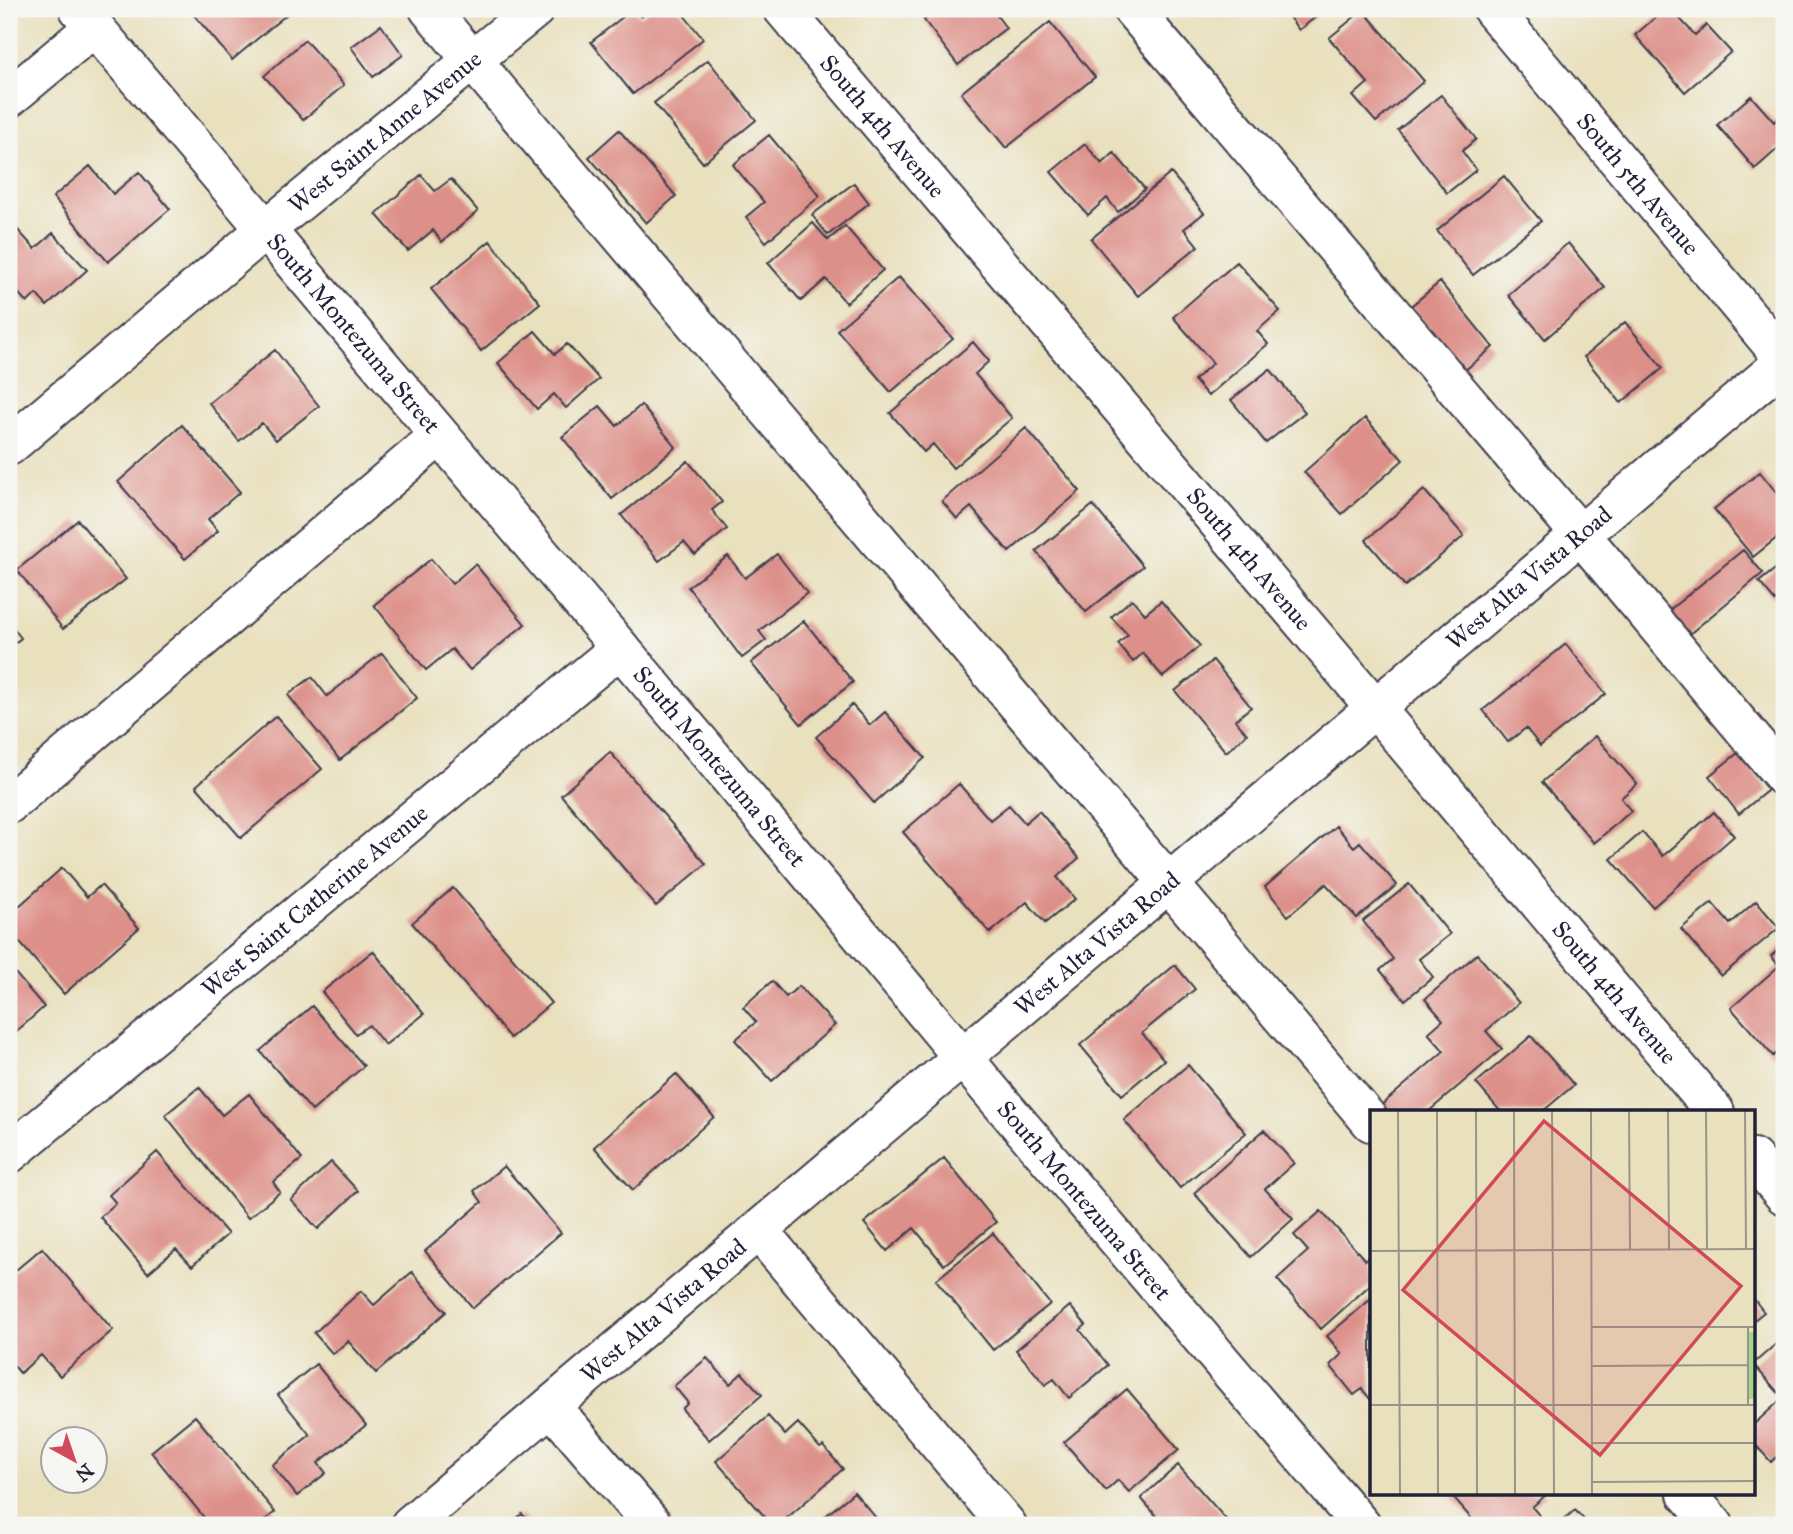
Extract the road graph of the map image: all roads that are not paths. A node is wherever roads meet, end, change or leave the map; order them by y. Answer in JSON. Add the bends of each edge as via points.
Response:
{"nodes":[{"id":1,"x":429,"y":9,"type":"edge"},
{"id":2,"x":536,"y":9,"type":"edge"},
{"id":3,"x":783,"y":9,"type":"edge"},
{"id":4,"x":1132,"y":9,"type":"edge"},
{"id":5,"x":1492,"y":9,"type":"edge"},
{"id":6,"x":86,"y":18,"type":"edge"},
{"id":7,"x":473,"y":60,"type":"junction"},
{"id":8,"x":9,"y":99,"type":"edge"},
{"id":9,"x":265,"y":230,"type":"junction"},
{"id":10,"x":1784,"y":361,"type":"edge"},
{"id":11,"x":439,"y":436,"type":"junction"},
{"id":12,"x":9,"y":446,"type":"edge"},
{"id":13,"x":1580,"y":534,"type":"junction"},
{"id":14,"x":620,"y":648,"type":"junction"},
{"id":15,"x":1374,"y":709,"type":"junction"},
{"id":16,"x":1784,"y":778,"type":"edge"},
{"id":17,"x":9,"y":804,"type":"edge"},
{"id":18,"x":1169,"y":883,"type":"junction"},
{"id":19,"x":964,"y":1056,"type":"junction"},
{"id":20,"x":1713,"y":1110,"type":"edge"},
{"id":21,"x":1370,"y":1121,"type":"edge"},
{"id":22,"x":9,"y":1154,"type":"edge"},
{"id":23,"x":1755,"y":1160,"type":"edge"},
{"id":24,"x":1784,"y":1195,"type":"edge"},
{"id":25,"x":759,"y":1231,"type":"junction"},
{"id":26,"x":551,"y":1406,"type":"junction"},
{"id":27,"x":1689,"y":1496,"type":"edge"},
{"id":28,"x":410,"y":1525,"type":"edge"},
{"id":29,"x":653,"y":1525,"type":"edge"},
{"id":30,"x":1007,"y":1525,"type":"edge"},
{"id":31,"x":1361,"y":1525,"type":"edge"},
{"id":32,"x":1714,"y":1525,"type":"edge"}],
"edges":[{"from":1,"to":7,"type":"street"},
{"from":2,"to":7,"type":"street","name":"West Saint Anne Avenue"},
{"from":3,"to":15,"type":"street","name":"South 4th Avenue"},
{"from":4,"to":13,"type":"street"},
{"from":5,"to":10,"type":"street","name":"South 5th Avenue"},
{"from":6,"to":8,"type":"street"},
{"from":6,"to":9,"type":"street","name":"South Montezuma Street"},
{"from":7,"to":9,"type":"street","name":"West Saint Anne Avenue"},
{"from":7,"to":18,"type":"street"},
{"from":9,"to":11,"type":"street","name":"South Montezuma Street"},
{"from":9,"to":12,"type":"street","name":"West Saint Anne Avenue"},
{"from":10,"to":13,"type":"street","name":"West Alta Vista Road"},
{"from":11,"to":14,"type":"street","name":"South Montezuma Street"},
{"from":11,"to":17,"type":"street"},
{"from":13,"to":15,"type":"street","name":"West Alta Vista Road"},
{"from":13,"to":16,"type":"street"},
{"from":14,"to":19,"type":"street","name":"South Montezuma Street"},
{"from":14,"to":22,"type":"street","name":"West Saint Catherine Avenue"},
{"from":15,"to":18,"type":"street","name":"West Alta Vista Road"},
{"from":15,"to":20,"type":"street","name":"South 4th Avenue"},
{"from":18,"to":19,"type":"street","name":"West Alta Vista Road"},
{"from":18,"to":21,"type":"street"},
{"from":19,"to":25,"type":"street","name":"West Alta Vista Road"},
{"from":19,"to":31,"type":"street","name":"South Montezuma Street"},
{"from":23,"to":24,"type":"street"},
{"from":25,"to":26,"type":"street","name":"West Alta Vista Road"},
{"from":25,"to":30,"type":"street"},
{"from":26,"to":28,"type":"street","name":"West Alta Vista Road"},
{"from":26,"to":29,"type":"street"},
{"from":27,"to":32,"type":"street"}]}
